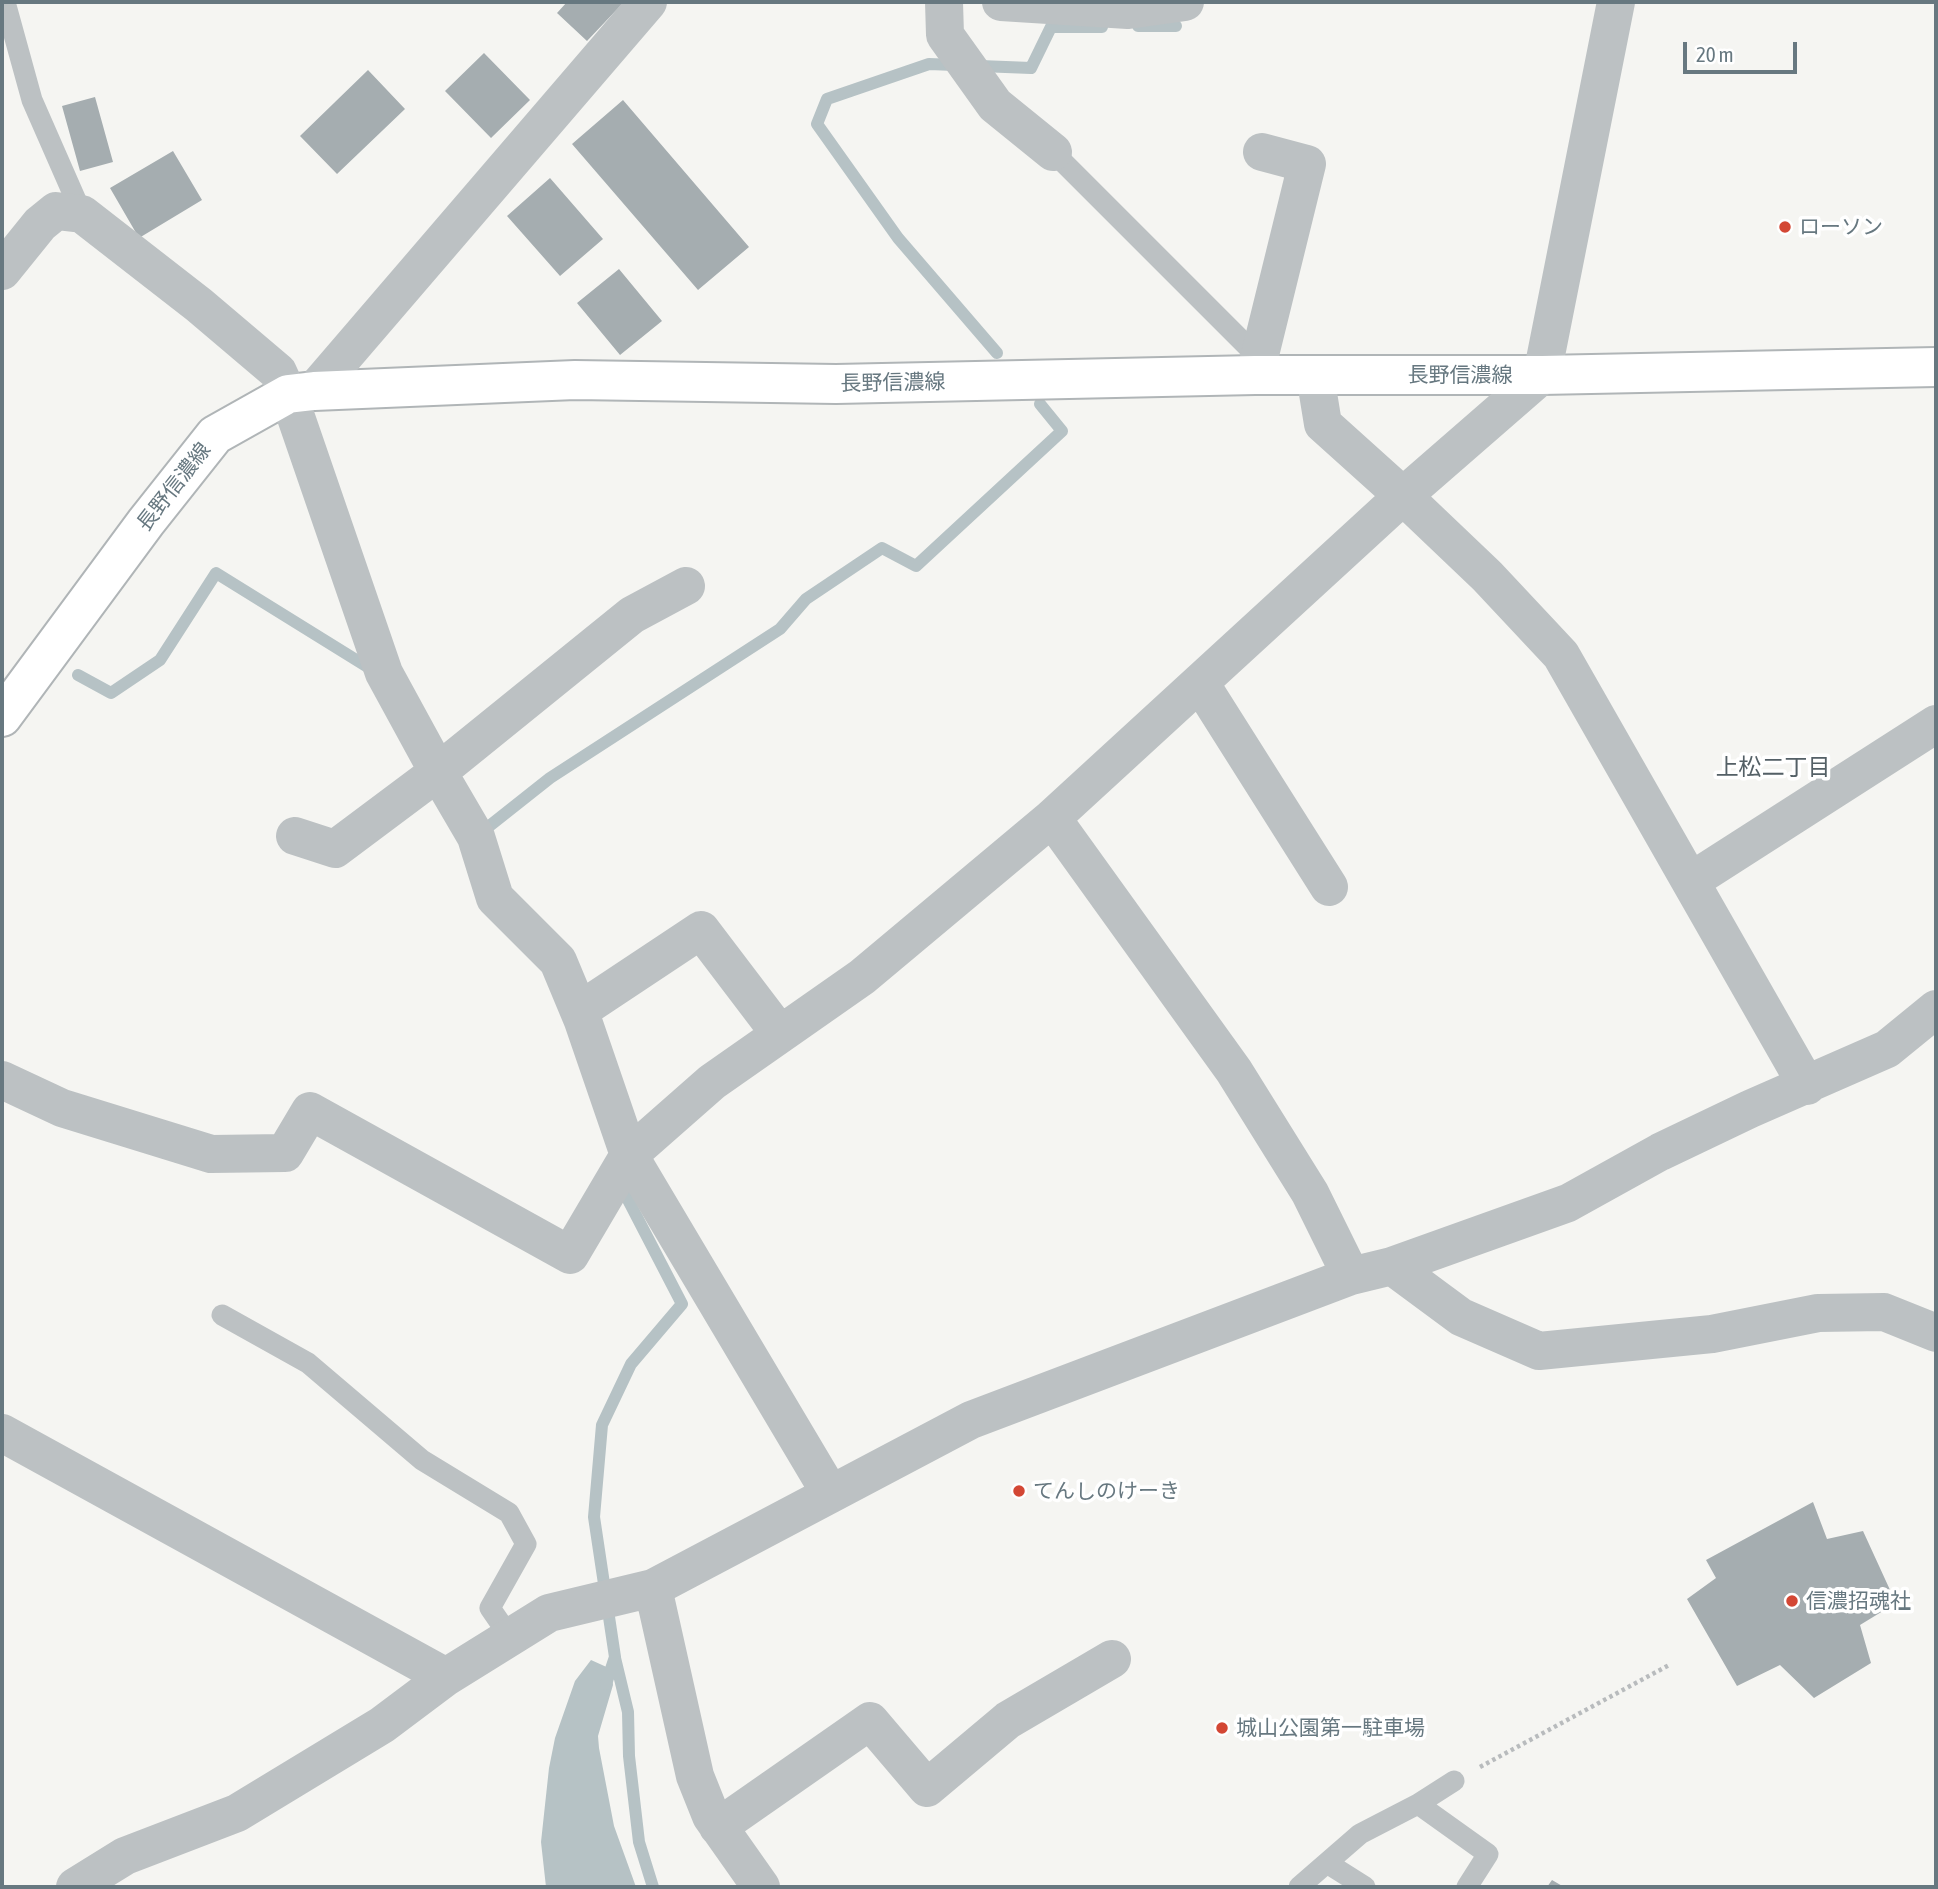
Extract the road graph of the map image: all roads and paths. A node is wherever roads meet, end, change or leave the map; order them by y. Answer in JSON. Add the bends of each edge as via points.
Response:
{"nodes":[{"id":1,"x":5,"y":2,"type":"edge"},
{"id":2,"x":648,"y":2,"type":"edge"},
{"id":3,"x":944,"y":2,"type":"edge"},
{"id":4,"x":1001,"y":2,"type":"edge"},
{"id":5,"x":1185,"y":2,"type":"edge"},
{"id":6,"x":1616,"y":2,"type":"edge"},
{"id":7,"x":1053,"y":152,"type":"joint"},
{"id":8,"x":1262,"y":152,"type":"dead end"},
{"id":9,"x":82,"y":214,"type":"junction"},
{"id":10,"x":2,"y":271,"type":"edge"},
{"id":11,"x":1257,"y":367,"type":"junction"},
{"id":12,"x":1936,"y":368,"type":"edge"},
{"id":13,"x":1315,"y":375,"type":"junction"},
{"id":14,"x":1542,"y":375,"type":"junction"},
{"id":15,"x":301,"y":393,"type":"junction"},
{"id":16,"x":1404,"y":496,"type":"junction"},
{"id":17,"x":686,"y":586,"type":"dead end"},
{"id":18,"x":1200,"y":683,"type":"junction"},
{"id":19,"x":8,"y":697,"type":"edge"},
{"id":20,"x":1936,"y":724,"type":"edge"},
{"id":21,"x":438,"y":772,"type":"junction"},
{"id":22,"x":1052,"y":818,"type":"junction"},
{"id":23,"x":295,"y":836,"type":"dead end"},
{"id":24,"x":1691,"y":881,"type":"junction"},
{"id":25,"x":1329,"y":887,"type":"dead end"},
{"id":26,"x":1936,"y":1009,"type":"edge"},
{"id":27,"x":579,"y":1011,"type":"junction"},
{"id":28,"x":780,"y":1034,"type":"junction"},
{"id":29,"x":2,"y":1080,"type":"edge"},
{"id":30,"x":1807,"y":1086,"type":"junction"},
{"id":31,"x":629,"y":1155,"type":"junction"},
{"id":32,"x":1392,"y":1266,"type":"junction"},
{"id":33,"x":1351,"y":1276,"type":"junction"},
{"id":34,"x":222,"y":1315,"type":"dead end"},
{"id":35,"x":1936,"y":1333,"type":"edge"},
{"id":36,"x":2,"y":1433,"type":"edge"},
{"id":37,"x":830,"y":1493,"type":"junction"},
{"id":38,"x":653,"y":1588,"type":"junction"},
{"id":39,"x":510,"y":1637,"type":"junction"},
{"id":40,"x":1112,"y":1659,"type":"dead end"},
{"id":41,"x":1671,"y":1664,"type":"dead end"},
{"id":42,"x":446,"y":1677,"type":"junction"},
{"id":43,"x":1454,"y":1781,"type":"joint"},
{"id":44,"x":1418,"y":1804,"type":"junction"},
{"id":45,"x":718,"y":1827,"type":"junction"},
{"id":46,"x":1327,"y":1863,"type":"junction"},
{"id":47,"x":75,"y":1887,"type":"edge"},
{"id":48,"x":761,"y":1887,"type":"edge"},
{"id":49,"x":1299,"y":1887,"type":"edge"},
{"id":50,"x":1366,"y":1887,"type":"edge"},
{"id":51,"x":1467,"y":1887,"type":"edge"}],
"edges":[{"from":1,"to":9,"type":"lane","via":[[32,100]]},
{"from":2,"to":15,"type":"street"},
{"from":3,"to":7,"type":"street","via":[[945,35],[995,105]]},
{"from":4,"to":5,"type":"street","via":[[1128,10]]},
{"from":6,"to":14,"type":"street"},
{"from":7,"to":11,"type":"lane"},
{"from":8,"to":11,"type":"street","via":[[1307,164]]},
{"from":9,"to":10,"type":"street","via":[[56,211]]},
{"from":9,"to":15,"type":"street","via":[[200,305]]},
{"from":11,"to":13,"type":"main road","name":"長野信濃線"},
{"from":11,"to":15,"type":"main road","name":"長野信濃線","via":[[836,384],[575,380]]},
{"from":12,"to":14,"type":"main road","name":"長野信濃線"},
{"from":13,"to":14,"type":"main road","name":"長野信濃線"},
{"from":13,"to":16,"type":"street","via":[[1323,424]]},
{"from":14,"to":16,"type":"street"},
{"from":15,"to":19,"type":"main road","name":"長野信濃線","via":[[215,435]]},
{"from":15,"to":21,"type":"street","via":[[384,673]]},
{"from":16,"to":18,"type":"street"},
{"from":16,"to":24,"type":"street","via":[[1561,655]]},
{"from":17,"to":21,"type":"street","via":[[632,615]]},
{"from":18,"to":22,"type":"street"},
{"from":18,"to":25,"type":"street"},
{"from":20,"to":24,"type":"street"},
{"from":21,"to":23,"type":"street","via":[[335,849]]},
{"from":21,"to":27,"type":"street","via":[[476,836],[495,898],[558,961]]},
{"from":22,"to":28,"type":"street","via":[[862,977]]},
{"from":22,"to":33,"type":"street","via":[[1234,1071],[1310,1193]]},
{"from":24,"to":30,"type":"street"},
{"from":26,"to":30,"type":"street","via":[[1887,1049]]},
{"from":27,"to":28,"type":"street","via":[[701,930]]},
{"from":27,"to":31,"type":"street"},
{"from":28,"to":31,"type":"street","via":[[712,1082]]},
{"from":29,"to":31,"type":"street","via":[[62,1108],[211,1154],[285,1153],[310,1111],[570,1255]]},
{"from":30,"to":32,"type":"street","via":[[1660,1152],[1568,1203]]},
{"from":31,"to":37,"type":"street"},
{"from":32,"to":33,"type":"street"},
{"from":32,"to":35,"type":"street","via":[[1461,1317],[1539,1350],[1712,1334],[1818,1313],[1884,1312]]},
{"from":33,"to":37,"type":"street","via":[[971,1420]]},
{"from":34,"to":39,"type":"lane","via":[[308,1363],[422,1460],[509,1513],[526,1544],[490,1608]]},
{"from":36,"to":42,"type":"street"},
{"from":37,"to":38,"type":"street"},
{"from":38,"to":39,"type":"street","via":[[549,1613]]},
{"from":38,"to":45,"type":"street","via":[[695,1776]]},
{"from":39,"to":42,"type":"street"},
{"from":40,"to":45,"type":"street","via":[[1008,1720],[927,1787],[870,1721]]},
{"from":41,"to":43,"type":"path"},
{"from":42,"to":47,"type":"street","via":[[382,1725],[237,1813],[125,1856]]},
{"from":43,"to":44,"type":"lane"},
{"from":44,"to":46,"type":"lane","via":[[1360,1834]]},
{"from":44,"to":51,"type":"lane","via":[[1488,1854]]},
{"from":45,"to":48,"type":"street"},
{"from":46,"to":49,"type":"lane"},
{"from":46,"to":50,"type":"lane"}]}
